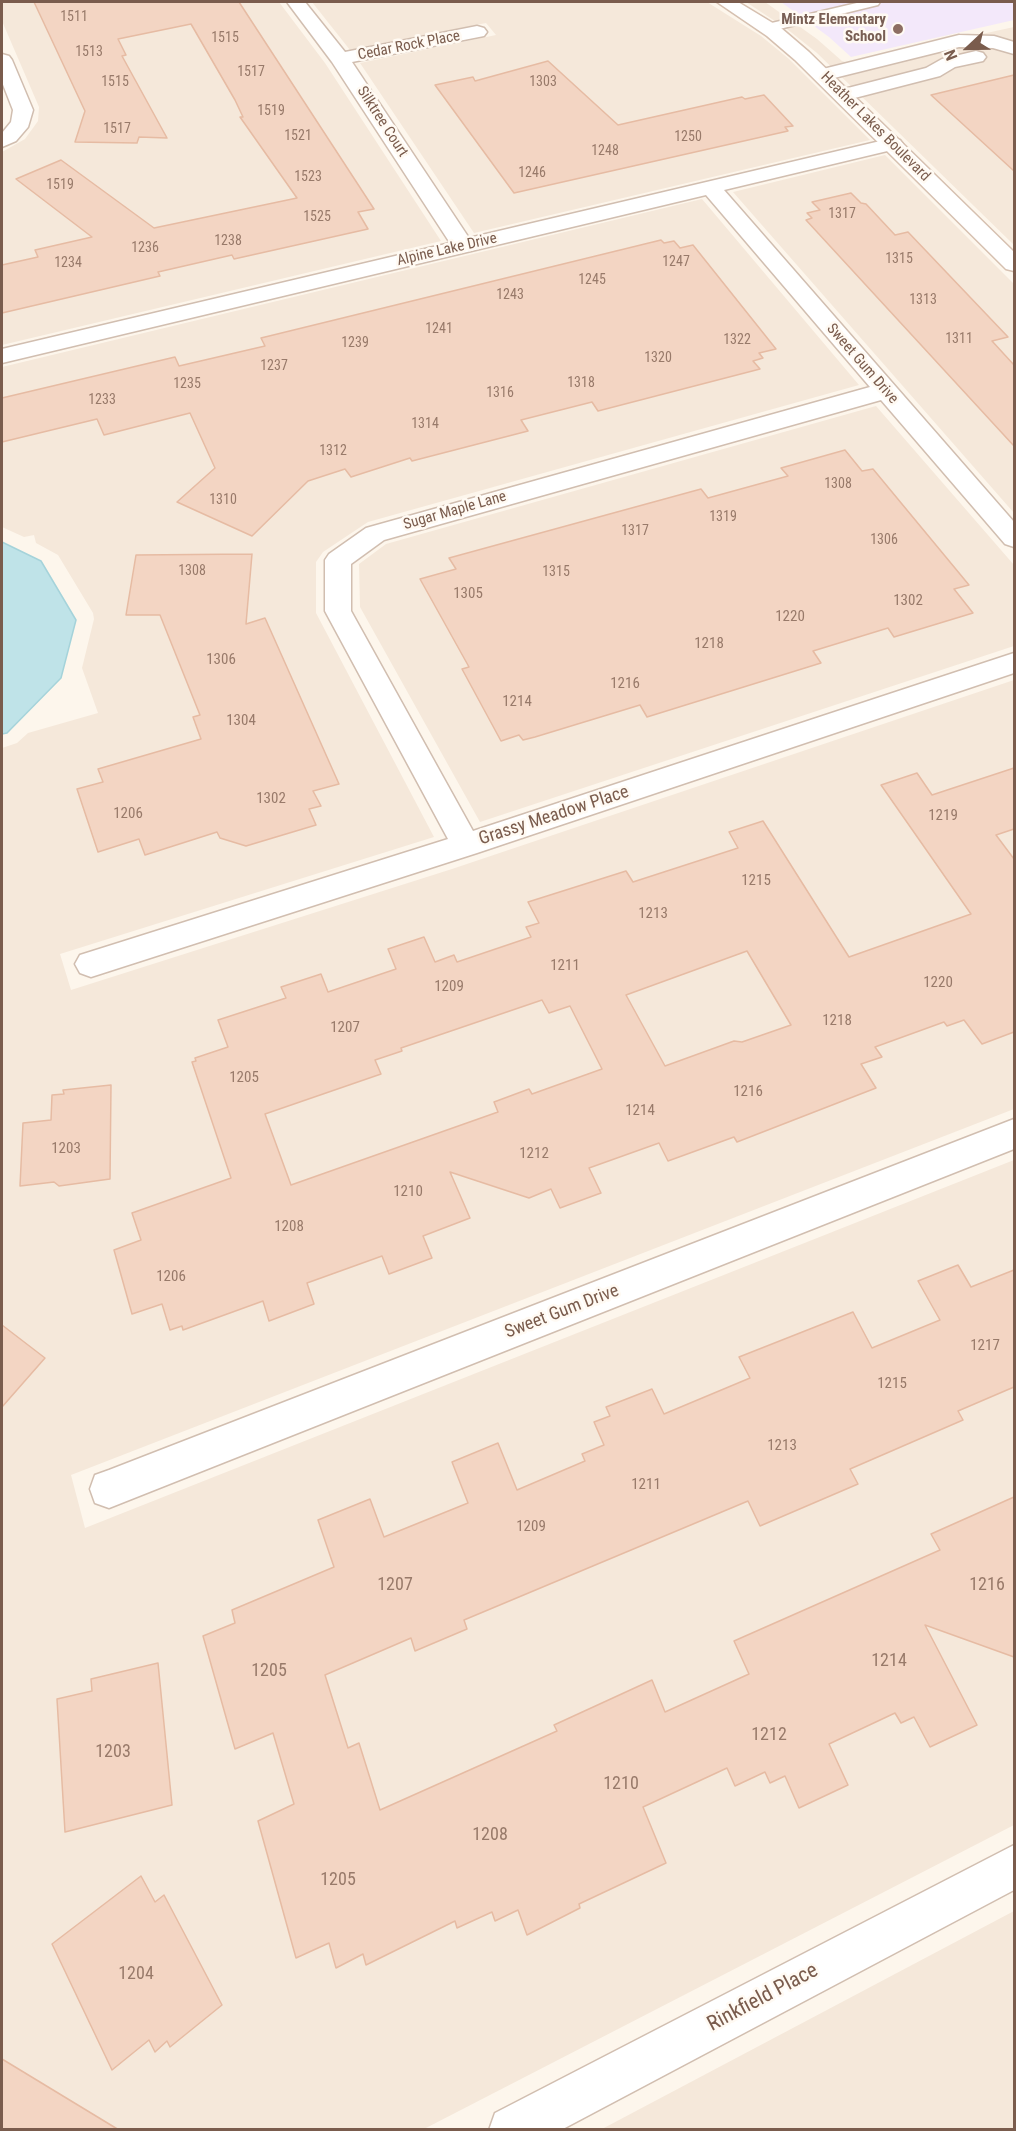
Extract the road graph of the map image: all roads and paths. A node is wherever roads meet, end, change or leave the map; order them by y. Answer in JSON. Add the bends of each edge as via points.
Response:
{"nodes":[{"id":1,"x":296,"y":2,"type":"edge"},
{"id":2,"x":726,"y":2,"type":"edge"},
{"id":3,"x":874,"y":2,"type":"edge"},
{"id":4,"x":767,"y":28,"type":"junction"},
{"id":5,"x":477,"y":32,"type":"dead end"},
{"id":6,"x":1014,"y":48,"type":"edge"},
{"id":7,"x":923,"y":50,"type":"junction"},
{"id":8,"x":1014,"y":55,"type":"edge"},
{"id":9,"x":340,"y":59,"type":"junction"},
{"id":10,"x":2,"y":60,"type":"edge"},
{"id":11,"x":942,"y":66,"type":"junction"},
{"id":12,"x":822,"y":75,"type":"junction"},
{"id":13,"x":843,"y":95,"type":"junction"},
{"id":14,"x":2,"y":141,"type":"edge"},
{"id":15,"x":893,"y":144,"type":"junction"},
{"id":16,"x":711,"y":187,"type":"junction"},
{"id":17,"x":464,"y":246,"type":"junction"},
{"id":18,"x":1014,"y":264,"type":"edge"},
{"id":19,"x":2,"y":356,"type":"edge"},
{"id":20,"x":884,"y":391,"type":"junction"},
{"id":21,"x":1014,"y":538,"type":"edge"},
{"id":22,"x":1014,"y":663,"type":"edge"},
{"id":23,"x":466,"y":845,"type":"junction"},
{"id":24,"x":91,"y":964,"type":"dead end"},
{"id":25,"x":1014,"y":1134,"type":"edge"},
{"id":26,"x":109,"y":1489,"type":"dead end"},
{"id":27,"x":1014,"y":1867,"type":"edge"},
{"id":28,"x":512,"y":2130,"type":"edge"}],
"edges":[{"from":1,"to":9,"type":"street","name":"Silktree Court"},
{"from":2,"to":4,"type":"street","name":"Heather Lakes Boulevard"},
{"from":3,"to":4,"type":"lane"},
{"from":4,"to":12,"type":"street","name":"Heather Lakes Boulevard"},
{"from":5,"to":9,"type":"street","name":"Cedar Rock Place"},
{"from":6,"to":7,"type":"street","via":[[969,40]]},
{"from":7,"to":11,"type":"street"},
{"from":7,"to":12,"type":"street"},
{"from":8,"to":11,"type":"street","via":[[981,56]]},
{"from":9,"to":17,"type":"street","name":"Silktree Court"},
{"from":10,"to":14,"type":"street","via":[[23,110],[21,123]]},
{"from":11,"to":13,"type":"street","via":[[933,72]]},
{"from":12,"to":13,"type":"street","name":"Heather Lakes Boulevard"},
{"from":13,"to":15,"type":"street","name":"Heather Lakes Boulevard"},
{"from":15,"to":16,"type":"street","name":"Alpine Lake Drive"},
{"from":15,"to":18,"type":"street","name":"Heather Lakes Boulevard"},
{"from":16,"to":17,"type":"street","name":"Alpine Lake Drive"},
{"from":16,"to":20,"type":"street","name":"Sweet Gum Drive"},
{"from":17,"to":19,"type":"street","name":"Alpine Lake Drive"},
{"from":20,"to":21,"type":"street","name":"Sweet Gum Drive"},
{"from":20,"to":23,"type":"street","name":"Sugar Maple Lane","via":[[375,534],[338,560],[338,611]]},
{"from":22,"to":23,"type":"street","name":"Grassy Meadow Place"},
{"from":23,"to":24,"type":"street","name":"Grassy Meadow Place"},
{"from":25,"to":26,"type":"street","name":"Sweet Gum Drive"},
{"from":27,"to":28,"type":"street","name":"Rinkfield Place"}]}
